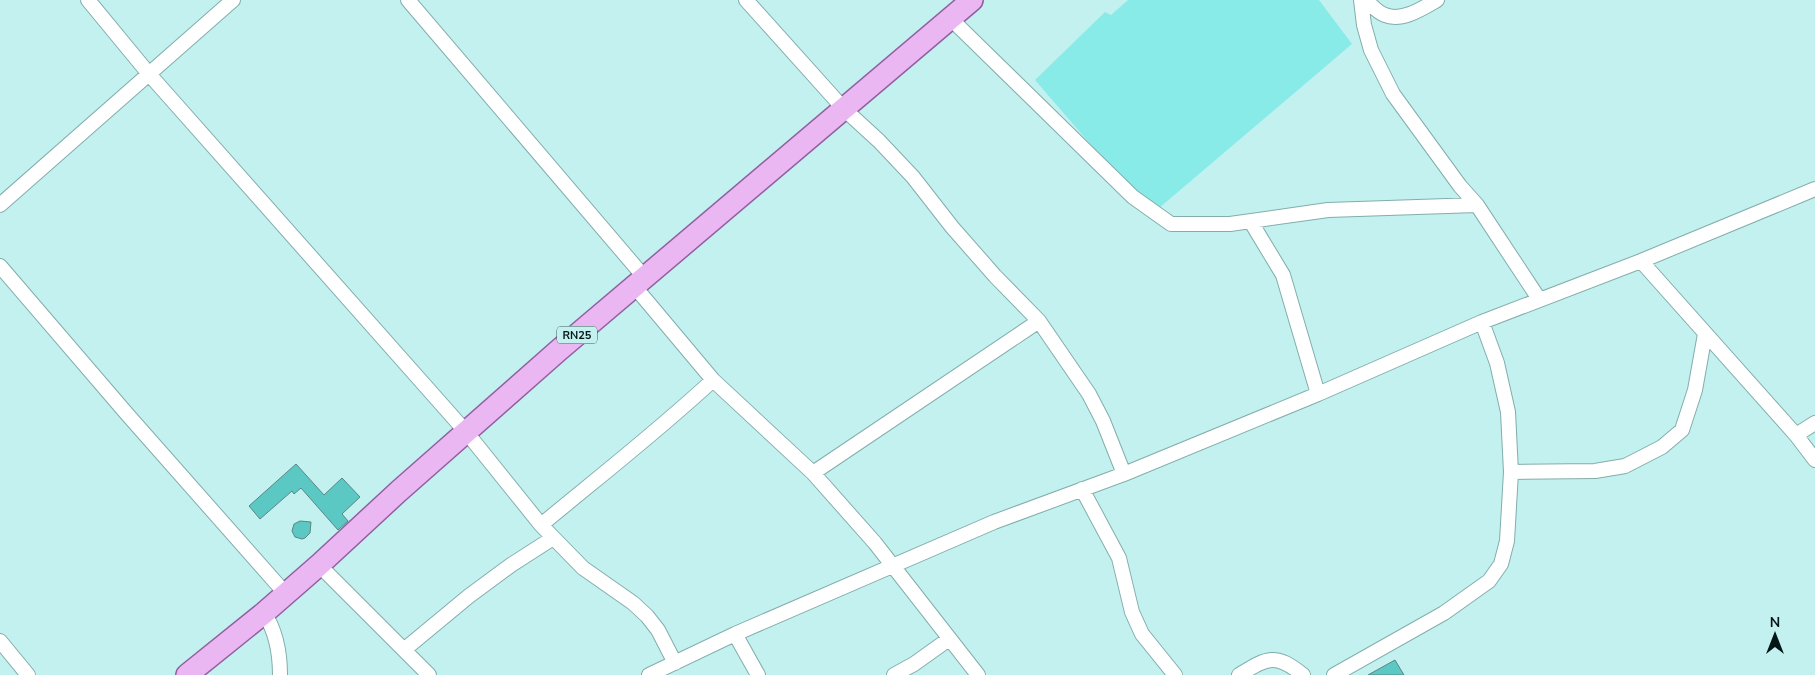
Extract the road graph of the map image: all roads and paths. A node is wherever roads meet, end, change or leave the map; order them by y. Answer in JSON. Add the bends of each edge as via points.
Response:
{"nodes":[{"id":1,"x":88,"y":0,"type":"edge"},
{"id":2,"x":233,"y":0,"type":"edge"},
{"id":3,"x":408,"y":0,"type":"edge"},
{"id":4,"x":746,"y":0,"type":"edge"},
{"id":5,"x":972,"y":0,"type":"edge"},
{"id":6,"x":1361,"y":0,"type":"edge"},
{"id":7,"x":1366,"y":0,"type":"edge"},
{"id":8,"x":1437,"y":0,"type":"edge"},
{"id":9,"x":950,"y":18,"type":"junction"},
{"id":10,"x":149,"y":74,"type":"junction"},
{"id":11,"x":843,"y":108,"type":"junction"},
{"id":12,"x":1815,"y":189,"type":"edge"},
{"id":13,"x":0,"y":205,"type":"edge"},
{"id":14,"x":1477,"y":205,"type":"junction"},
{"id":15,"x":1251,"y":222,"type":"junction"},
{"id":16,"x":1641,"y":260,"type":"junction"},
{"id":17,"x":0,"y":266,"type":"edge"},
{"id":18,"x":640,"y":282,"type":"junction"},
{"id":19,"x":1540,"y":299,"type":"junction"},
{"id":20,"x":1039,"y":321,"type":"junction"},
{"id":21,"x":1482,"y":322,"type":"junction"},
{"id":22,"x":1705,"y":334,"type":"junction"},
{"id":23,"x":713,"y":380,"type":"junction"},
{"id":24,"x":1318,"y":394,"type":"junction"},
{"id":25,"x":1815,"y":423,"type":"edge"},
{"id":26,"x":467,"y":432,"type":"junction"},
{"id":27,"x":1796,"y":435,"type":"junction"},
{"id":28,"x":1815,"y":460,"type":"edge"},
{"id":29,"x":1510,"y":472,"type":"junction"},
{"id":30,"x":813,"y":473,"type":"junction"},
{"id":31,"x":1124,"y":474,"type":"junction"},
{"id":32,"x":1082,"y":489,"type":"junction"},
{"id":33,"x":541,"y":526,"type":"junction"},
{"id":34,"x":553,"y":538,"type":"junction"},
{"id":35,"x":319,"y":565,"type":"junction"},
{"id":36,"x":892,"y":566,"type":"junction"},
{"id":37,"x":285,"y":593,"type":"junction"},
{"id":38,"x":264,"y":613,"type":"junction"},
{"id":39,"x":736,"y":634,"type":"junction"},
{"id":40,"x":949,"y":639,"type":"junction"},
{"id":41,"x":0,"y":641,"type":"edge"},
{"id":42,"x":405,"y":649,"type":"junction"},
{"id":43,"x":675,"y":663,"type":"junction"},
{"id":44,"x":28,"y":675,"type":"edge"},
{"id":45,"x":187,"y":675,"type":"edge"},
{"id":46,"x":280,"y":675,"type":"edge"},
{"id":47,"x":430,"y":675,"type":"edge"},
{"id":48,"x":649,"y":675,"type":"edge"},
{"id":49,"x":758,"y":675,"type":"edge"},
{"id":50,"x":894,"y":675,"type":"edge"},
{"id":51,"x":978,"y":675,"type":"edge"},
{"id":52,"x":1175,"y":675,"type":"edge"},
{"id":53,"x":1239,"y":675,"type":"edge"},
{"id":54,"x":1303,"y":675,"type":"edge"},
{"id":55,"x":1334,"y":675,"type":"edge"}],
"edges":[{"from":1,"to":10,"type":"street"},
{"from":2,"to":10,"type":"street"},
{"from":3,"to":18,"type":"street"},
{"from":4,"to":11,"type":"street"},
{"from":5,"to":9,"type":"main road","number":"RN25"},
{"from":6,"to":14,"type":"street","via":[[1371,50],[1393,94]]},
{"from":7,"to":8,"type":"street","via":[[1385,15],[1399,17],[1419,11]]},
{"from":9,"to":11,"type":"main road","number":"RN25"},
{"from":9,"to":15,"type":"street","via":[[1133,197],[1171,224]]},
{"from":10,"to":13,"type":"street"},
{"from":10,"to":26,"type":"street"},
{"from":11,"to":18,"type":"main road","number":"RN25"},
{"from":11,"to":20,"type":"street","via":[[912,177],[952,228]]},
{"from":12,"to":16,"type":"street"},
{"from":14,"to":15,"type":"street","via":[[1328,210]]},
{"from":14,"to":19,"type":"street"},
{"from":15,"to":24,"type":"street","via":[[1283,275]]},
{"from":16,"to":19,"type":"street"},
{"from":16,"to":22,"type":"street"},
{"from":17,"to":37,"type":"street"},
{"from":18,"to":23,"type":"street"},
{"from":18,"to":26,"type":"main road","number":"RN25"},
{"from":19,"to":21,"type":"street"},
{"from":20,"to":30,"type":"street"},
{"from":20,"to":31,"type":"street","via":[[1089,394]]},
{"from":21,"to":24,"type":"street"},
{"from":21,"to":29,"type":"street","via":[[1497,363],[1508,412]]},
{"from":22,"to":27,"type":"street"},
{"from":22,"to":29,"type":"street","via":[[1695,390],[1682,430],[1662,447],[1625,466],[1596,471]]},
{"from":23,"to":30,"type":"street"},
{"from":23,"to":33,"type":"street"},
{"from":24,"to":31,"type":"street"},
{"from":25,"to":27,"type":"street"},
{"from":26,"to":33,"type":"street"},
{"from":26,"to":35,"type":"main road","number":"RN25"},
{"from":27,"to":28,"type":"street"},
{"from":29,"to":55,"type":"street","via":[[1508,541],[1501,564],[1489,581],[1444,613]]},
{"from":30,"to":36,"type":"street"},
{"from":31,"to":32,"type":"street"},
{"from":32,"to":36,"type":"street"},
{"from":32,"to":52,"type":"street","via":[[1118,558],[1132,612],[1142,634]]},
{"from":33,"to":34,"type":"street"},
{"from":34,"to":42,"type":"street","via":[[469,596]]},
{"from":34,"to":43,"type":"street","via":[[584,568],[647,616]]},
{"from":35,"to":37,"type":"main road","number":"RN25"},
{"from":35,"to":42,"type":"street"},
{"from":36,"to":39,"type":"street"},
{"from":36,"to":40,"type":"street"},
{"from":37,"to":38,"type":"main road","number":"RN25"},
{"from":38,"to":45,"type":"main road","number":"RN25"},
{"from":38,"to":46,"type":"street","via":[[272,625],[277,644]]},
{"from":39,"to":43,"type":"street"},
{"from":39,"to":49,"type":"street"},
{"from":40,"to":50,"type":"street"},
{"from":40,"to":51,"type":"street"},
{"from":41,"to":44,"type":"street"},
{"from":42,"to":47,"type":"street"},
{"from":43,"to":48,"type":"street"},
{"from":53,"to":54,"type":"street","via":[[1260,662],[1274,659],[1292,666]]}]}
